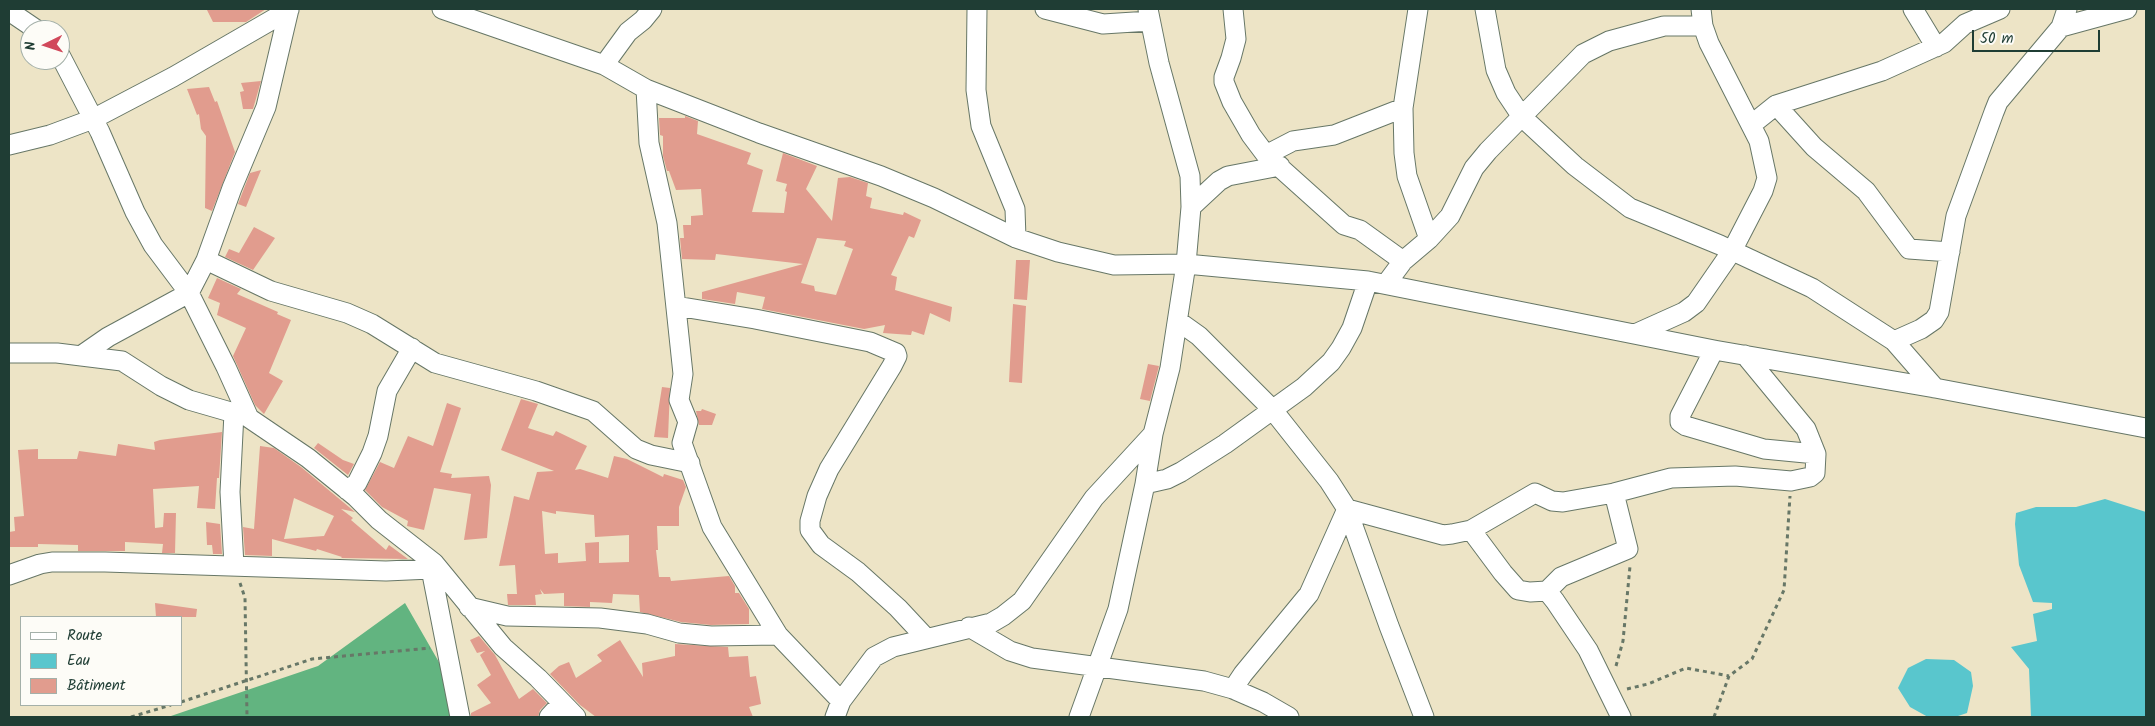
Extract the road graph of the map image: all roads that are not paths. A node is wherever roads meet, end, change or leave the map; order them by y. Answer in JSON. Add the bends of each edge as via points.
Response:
{"nodes":[{"id":1,"x":289,"y":9,"type":"edge"},
{"id":2,"x":442,"y":9,"type":"edge"},
{"id":3,"x":652,"y":9,"type":"edge"},
{"id":4,"x":977,"y":9,"type":"edge"},
{"id":5,"x":1045,"y":9,"type":"edge"},
{"id":6,"x":1233,"y":9,"type":"edge"},
{"id":7,"x":1418,"y":9,"type":"edge"},
{"id":8,"x":1485,"y":9,"type":"edge"},
{"id":9,"x":1913,"y":9,"type":"edge"},
{"id":10,"x":2000,"y":9,"type":"edge"},
{"id":11,"x":2067,"y":9,"type":"edge"},
{"id":12,"x":2127,"y":9,"type":"edge"},
{"id":13,"x":9,"y":11,"type":"edge"},
{"id":14,"x":1149,"y":15,"type":"edge"},
{"id":15,"x":1702,"y":18,"type":"edge"},
{"id":16,"x":22,"y":20,"type":"edge"},
{"id":17,"x":2061,"y":27,"type":"junction"},
{"id":18,"x":1936,"y":46,"type":"junction"},
{"id":19,"x":604,"y":65,"type":"junction"},
{"id":20,"x":68,"y":70,"type":"edge"},
{"id":21,"x":646,"y":89,"type":"junction"},
{"id":22,"x":1776,"y":105,"type":"junction"},
{"id":23,"x":1403,"y":108,"type":"junction"},
{"id":24,"x":1522,"y":117,"type":"junction"},
{"id":25,"x":93,"y":119,"type":"junction"},
{"id":26,"x":1751,"y":125,"type":"junction"},
{"id":27,"x":9,"y":145,"type":"edge"},
{"id":28,"x":1273,"y":160,"type":"junction"},
{"id":29,"x":1191,"y":208,"type":"junction"},
{"id":30,"x":1016,"y":238,"type":"junction"},
{"id":31,"x":1429,"y":239,"type":"junction"},
{"id":32,"x":1732,"y":251,"type":"junction"},
{"id":33,"x":1950,"y":252,"type":"junction"},
{"id":34,"x":206,"y":260,"type":"junction"},
{"id":35,"x":1402,"y":261,"type":"junction"},
{"id":36,"x":1186,"y":264,"type":"junction"},
{"id":37,"x":1377,"y":282,"type":"junction"},
{"id":38,"x":189,"y":293,"type":"junction"},
{"id":39,"x":676,"y":306,"type":"junction"},
{"id":40,"x":1178,"y":321,"type":"junction"},
{"id":41,"x":1635,"y":334,"type":"junction"},
{"id":42,"x":1894,"y":341,"type":"junction"},
{"id":43,"x":412,"y":348,"type":"junction"},
{"id":44,"x":1714,"y":350,"type":"junction"},
{"id":45,"x":9,"y":353,"type":"edge"},
{"id":46,"x":82,"y":355,"type":"junction"},
{"id":47,"x":1745,"y":355,"type":"junction"},
{"id":48,"x":1934,"y":388,"type":"junction"},
{"id":49,"x":1272,"y":410,"type":"junction"},
{"id":50,"x":242,"y":415,"type":"junction"},
{"id":51,"x":2146,"y":428,"type":"edge"},
{"id":52,"x":1153,"y":434,"type":"junction"},
{"id":53,"x":1816,"y":454,"type":"junction"},
{"id":54,"x":690,"y":463,"type":"junction"},
{"id":55,"x":1145,"y":484,"type":"junction"},
{"id":56,"x":347,"y":490,"type":"junction"},
{"id":57,"x":1614,"y":493,"type":"junction"},
{"id":58,"x":1348,"y":509,"type":"junction"},
{"id":59,"x":1471,"y":530,"type":"junction"},
{"id":60,"x":234,"y":566,"type":"junction"},
{"id":61,"x":432,"y":566,"type":"junction"},
{"id":62,"x":9,"y":575,"type":"edge"},
{"id":63,"x":1547,"y":591,"type":"junction"},
{"id":64,"x":468,"y":607,"type":"junction"},
{"id":65,"x":969,"y":627,"type":"junction"},
{"id":66,"x":778,"y":635,"type":"junction"},
{"id":67,"x":926,"y":638,"type":"junction"},
{"id":68,"x":1098,"y":667,"type":"junction"},
{"id":69,"x":1233,"y":689,"type":"junction"},
{"id":70,"x":562,"y":703,"type":"junction"},
{"id":71,"x":838,"y":709,"type":"edge"},
{"id":72,"x":460,"y":717,"type":"edge"},
{"id":73,"x":549,"y":717,"type":"edge"},
{"id":74,"x":576,"y":717,"type":"edge"},
{"id":75,"x":1079,"y":717,"type":"edge"},
{"id":76,"x":1289,"y":717,"type":"edge"},
{"id":77,"x":1424,"y":717,"type":"edge"},
{"id":78,"x":1621,"y":717,"type":"edge"}],
"edges":[{"from":1,"to":25,"type":"street","via":[[173,77]]},
{"from":1,"to":34,"type":"street","via":[[266,107]]},
{"from":2,"to":19,"type":"street"},
{"from":3,"to":19,"type":"street","via":[[628,32]]},
{"from":4,"to":30,"type":"street","via":[[976,90],[981,126],[1015,209]]},
{"from":5,"to":14,"type":"street","via":[[1103,24]]},
{"from":6,"to":28,"type":"street","via":[[1236,39],[1224,82],[1241,120]]},
{"from":7,"to":23,"type":"street"},
{"from":8,"to":24,"type":"street","via":[[1496,70]]},
{"from":9,"to":18,"type":"street"},
{"from":10,"to":18,"type":"street","via":[[1965,24]]},
{"from":11,"to":17,"type":"street"},
{"from":12,"to":17,"type":"street"},
{"from":13,"to":16,"type":"street"},
{"from":14,"to":29,"type":"street","via":[[1158,63],[1190,176]]},
{"from":15,"to":24,"type":"street","via":[[1609,41],[1583,54]]},
{"from":15,"to":26,"type":"street","via":[[1721,69]]},
{"from":17,"to":33,"type":"street","via":[[1998,102],[1956,216]]},
{"from":18,"to":22,"type":"street","via":[[1866,78]]},
{"from":19,"to":21,"type":"street"},
{"from":20,"to":25,"type":"street"},
{"from":21,"to":30,"type":"street","via":[[881,176]]},
{"from":21,"to":39,"type":"street","via":[[649,143],[666,223]]},
{"from":22,"to":26,"type":"street"},
{"from":22,"to":33,"type":"street","via":[[1814,147],[1866,191],[1909,249]]},
{"from":23,"to":28,"type":"street","via":[[1334,135],[1293,141]]},
{"from":23,"to":31,"type":"street","via":[[1407,176]]},
{"from":24,"to":31,"type":"street","via":[[1474,168],[1450,216]]},
{"from":24,"to":32,"type":"street","via":[[1575,166],[1630,208]]},
{"from":25,"to":27,"type":"street","via":[[50,135]]},
{"from":25,"to":38,"type":"street","via":[[153,245]]},
{"from":26,"to":32,"type":"street","via":[[1759,141],[1766,178],[1763,191]]},
{"from":28,"to":29,"type":"street","via":[[1219,181]]},
{"from":28,"to":35,"type":"street","via":[[1344,225],[1360,230]]},
{"from":29,"to":36,"type":"street"},
{"from":30,"to":36,"type":"street","via":[[1114,265]]},
{"from":31,"to":35,"type":"street"},
{"from":32,"to":41,"type":"street","via":[[1696,303],[1684,312]]},
{"from":32,"to":42,"type":"street","via":[[1812,288]]},
{"from":33,"to":42,"type":"street","via":[[1939,312],[1934,320],[1921,330]]},
{"from":34,"to":38,"type":"street"},
{"from":34,"to":43,"type":"street","via":[[271,291],[347,313]]},
{"from":35,"to":37,"type":"street"},
{"from":36,"to":37,"type":"street"},
{"from":36,"to":40,"type":"street"},
{"from":37,"to":41,"type":"street"},
{"from":37,"to":49,"type":"street","via":[[1331,362]]},
{"from":38,"to":46,"type":"street","via":[[108,336]]},
{"from":38,"to":50,"type":"street","via":[[226,367]]},
{"from":39,"to":54,"type":"street","via":[[683,374],[679,400],[688,422],[682,443]]},
{"from":39,"to":67,"type":"street","via":[[870,342],[896,353],[896,360],[829,469],[817,496],[810,530],[821,545],[858,572]]},
{"from":40,"to":49,"type":"street","via":[[1199,336]]},
{"from":40,"to":52,"type":"street"},
{"from":41,"to":44,"type":"street"},
{"from":42,"to":48,"type":"street"},
{"from":43,"to":54,"type":"street","via":[[435,363],[536,391],[593,411],[636,449]]},
{"from":43,"to":56,"type":"street","via":[[387,391],[372,453],[357,483]]},
{"from":44,"to":47,"type":"street"},
{"from":44,"to":53,"type":"street","via":[[1680,416],[1680,422],[1764,449]]},
{"from":45,"to":46,"type":"street"},
{"from":46,"to":50,"type":"street","via":[[122,361],[189,400]]},
{"from":47,"to":48,"type":"street"},
{"from":47,"to":53,"type":"street","via":[[1806,429]]},
{"from":48,"to":51,"type":"street"},
{"from":49,"to":55,"type":"street","via":[[1182,472]]},
{"from":49,"to":58,"type":"street"},
{"from":50,"to":56,"type":"street","via":[[308,458]]},
{"from":50,"to":60,"type":"street","via":[[230,492]]},
{"from":52,"to":55,"type":"street"},
{"from":52,"to":65,"type":"street","via":[[1094,498],[1022,601],[991,623]]},
{"from":53,"to":57,"type":"street","via":[[1815,473],[1804,480],[1683,477]]},
{"from":54,"to":66,"type":"street","via":[[712,526]]},
{"from":55,"to":68,"type":"street","via":[[1118,609]]},
{"from":56,"to":61,"type":"street"},
{"from":57,"to":59,"type":"street","via":[[1563,502],[1535,493]]},
{"from":57,"to":63,"type":"street","via":[[1628,549],[1561,576]]},
{"from":58,"to":59,"type":"street","via":[[1443,535]]},
{"from":58,"to":69,"type":"street","via":[[1309,594]]},
{"from":58,"to":77,"type":"street"},
{"from":59,"to":63,"type":"street","via":[[1518,590]]},
{"from":60,"to":61,"type":"street","via":[[386,571]]},
{"from":60,"to":62,"type":"street","via":[[52,562]]},
{"from":61,"to":64,"type":"street"},
{"from":61,"to":72,"type":"street"},
{"from":63,"to":78,"type":"street","via":[[1588,650]]},
{"from":64,"to":66,"type":"street","via":[[507,616],[600,618],[711,636]]},
{"from":64,"to":70,"type":"street","via":[[503,648]]},
{"from":65,"to":67,"type":"street"},
{"from":65,"to":68,"type":"street","via":[[1025,656]]},
{"from":66,"to":71,"type":"street"},
{"from":67,"to":71,"type":"street","via":[[892,647],[874,657]]},
{"from":68,"to":69,"type":"street","via":[[1204,681]]},
{"from":68,"to":75,"type":"street"},
{"from":69,"to":76,"type":"street"},
{"from":70,"to":73,"type":"street"},
{"from":70,"to":74,"type":"street"}]}
